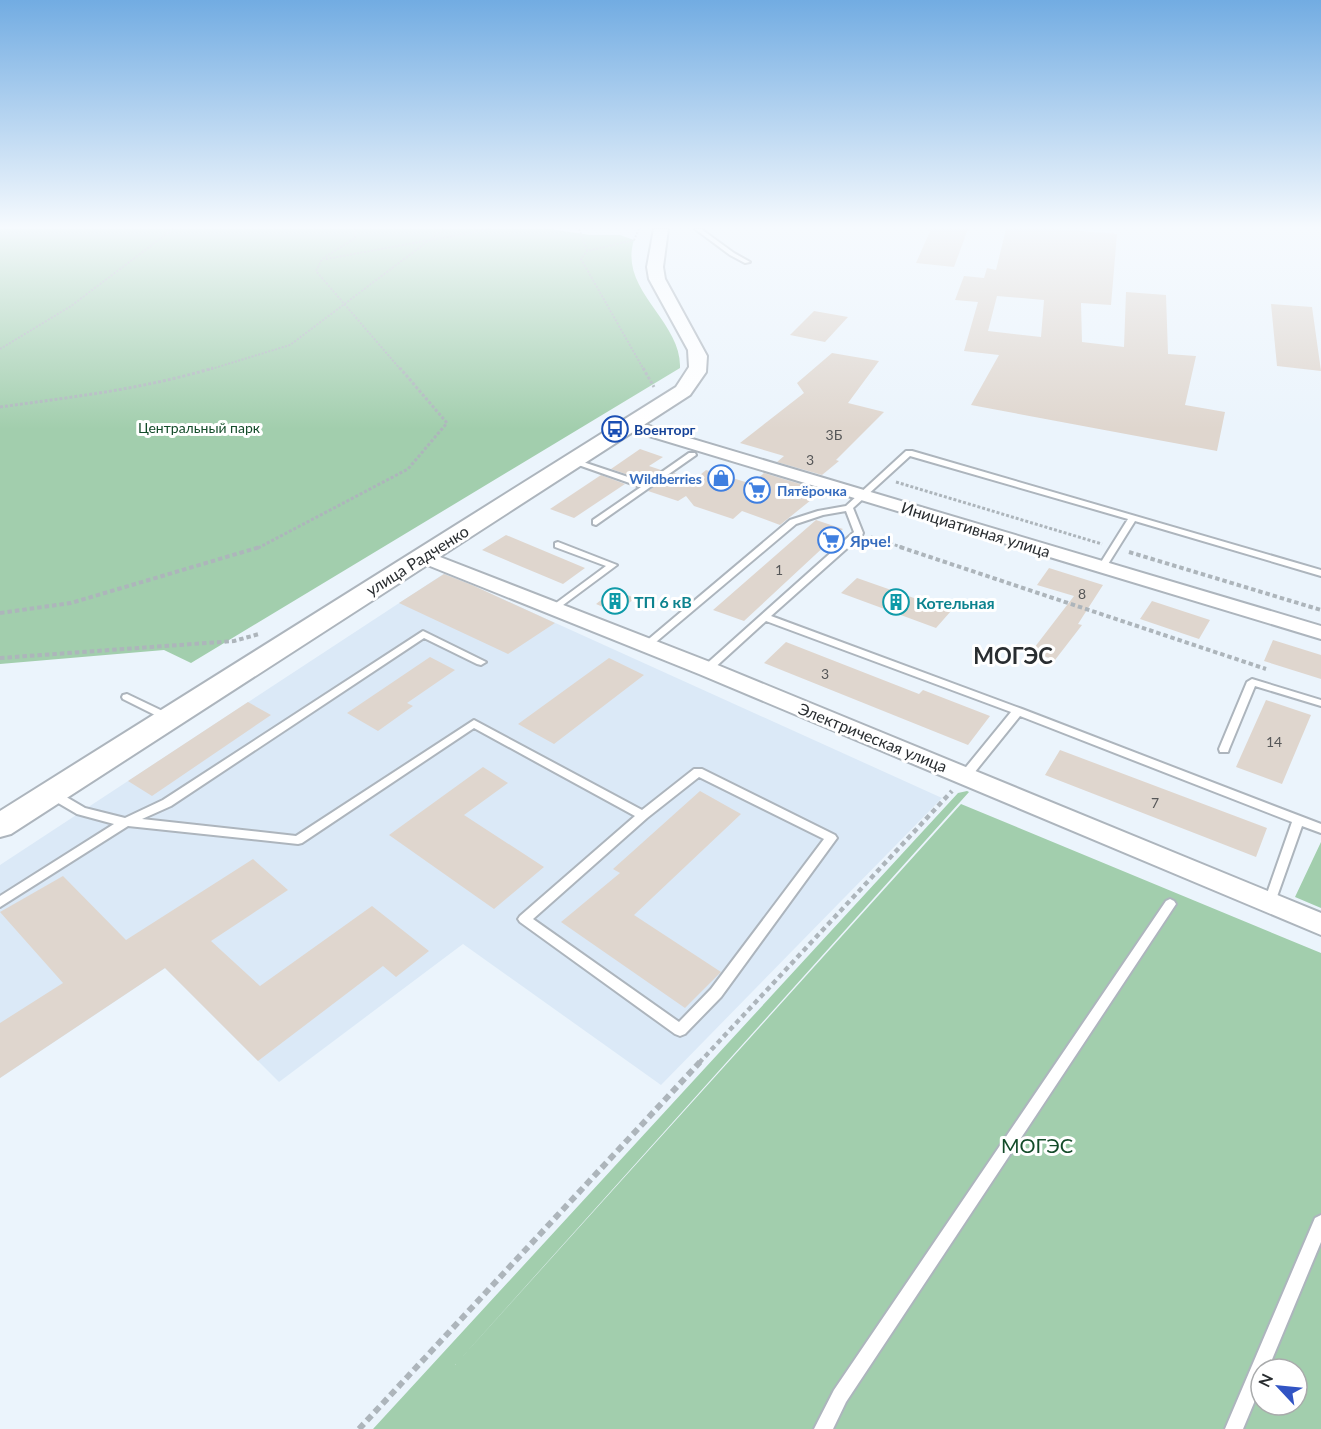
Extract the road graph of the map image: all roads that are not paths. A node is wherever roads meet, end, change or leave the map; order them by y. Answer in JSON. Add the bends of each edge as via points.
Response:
{"nodes":[{"id":1,"x":666,"y":296,"type":"edge"},
{"id":2,"x":632,"y":426,"type":"junction"},
{"id":3,"x":692,"y":455,"type":"dead end"},
{"id":4,"x":574,"y":462,"type":"junction"},
{"id":5,"x":646,"y":486,"type":"junction"},
{"id":6,"x":863,"y":494,"type":"junction"},
{"id":7,"x":849,"y":508,"type":"junction"},
{"id":8,"x":1134,"y":518,"type":"junction"},
{"id":9,"x":596,"y":522,"type":"dead end"},
{"id":10,"x":558,"y":545,"type":"dead end"},
{"id":11,"x":422,"y":556,"type":"junction"},
{"id":12,"x":1102,"y":567,"type":"junction"},
{"id":13,"x":1321,"y":573,"type":"edge"},
{"id":14,"x":555,"y":608,"type":"junction"},
{"id":15,"x":767,"y":618,"type":"junction"},
{"id":16,"x":1321,"y":633,"type":"edge"},
{"id":17,"x":647,"y":645,"type":"junction"},
{"id":18,"x":481,"y":662,"type":"dead end"},
{"id":19,"x":707,"y":669,"type":"junction"},
{"id":20,"x":127,"y":697,"type":"dead end"},
{"id":21,"x":1321,"y":703,"type":"edge"},
{"id":22,"x":1018,"y":711,"type":"junction"},
{"id":23,"x":170,"y":718,"type":"junction"},
{"id":24,"x":1224,"y":749,"type":"dead end"},
{"id":25,"x":966,"y":775,"type":"junction"},
{"id":26,"x":52,"y":794,"type":"junction"},
{"id":27,"x":644,"y":816,"type":"junction"},
{"id":28,"x":1298,"y":820,"type":"junction"},
{"id":29,"x":126,"y":822,"type":"junction"},
{"id":30,"x":0,"y":826,"type":"edge"},
{"id":31,"x":1321,"y":829,"type":"edge"},
{"id":32,"x":0,"y":902,"type":"edge"},
{"id":33,"x":1270,"y":902,"type":"junction"},
{"id":34,"x":1170,"y":904,"type":"dead end"},
{"id":35,"x":1321,"y":924,"type":"edge"},
{"id":36,"x":1321,"y":1223,"type":"edge"},
{"id":37,"x":822,"y":1429,"type":"edge"},
{"id":38,"x":1234,"y":1429,"type":"edge"}],
"edges":[{"from":1,"to":2,"type":"street","name":"улица Радченко","via":[[700,362],[683,391]]},
{"from":2,"to":4,"type":"street","name":"улица Радченко"},
{"from":2,"to":6,"type":"street","name":"Инициативная улица"},
{"from":3,"to":5,"type":"lane"},
{"from":4,"to":5,"type":"lane"},
{"from":4,"to":11,"type":"street","name":"улица Радченко"},
{"from":5,"to":9,"type":"lane"},
{"from":6,"to":7,"type":"lane"},
{"from":6,"to":8,"type":"lane","via":[[909,453]]},
{"from":6,"to":12,"type":"street","name":"Инициативная улица"},
{"from":7,"to":15,"type":"lane","via":[[859,533]]},
{"from":7,"to":17,"type":"lane","via":[[793,522]]},
{"from":8,"to":12,"type":"lane"},
{"from":8,"to":13,"type":"lane"},
{"from":10,"to":14,"type":"lane","via":[[613,565]]},
{"from":11,"to":14,"type":"street","name":"Электрическая улица"},
{"from":11,"to":23,"type":"street","name":"улица Радченко"},
{"from":12,"to":16,"type":"street","name":"Инициативная улица"},
{"from":14,"to":17,"type":"street","name":"Электрическая улица"},
{"from":15,"to":19,"type":"lane"},
{"from":15,"to":22,"type":"lane"},
{"from":17,"to":19,"type":"street","name":"Электрическая улица"},
{"from":18,"to":29,"type":"lane","via":[[423,634],[167,803]]},
{"from":19,"to":25,"type":"street","name":"Электрическая улица"},
{"from":20,"to":23,"type":"lane"},
{"from":21,"to":24,"type":"lane","via":[[1252,682]]},
{"from":22,"to":25,"type":"lane"},
{"from":22,"to":28,"type":"lane"},
{"from":23,"to":26,"type":"street","name":"улица Радченко"},
{"from":25,"to":33,"type":"street","name":"Электрическая улица"},
{"from":26,"to":29,"type":"lane","via":[[81,811]]},
{"from":26,"to":30,"type":"street","name":"улица Радченко"},
{"from":27,"to":27,"type":"lane","via":[[698,772],[831,838],[716,993],[680,1030],[524,919]]},
{"from":27,"to":29,"type":"lane","via":[[474,723],[298,840]]},
{"from":28,"to":31,"type":"lane"},
{"from":28,"to":33,"type":"lane"},
{"from":29,"to":32,"type":"lane"},
{"from":33,"to":35,"type":"street","name":"Электрическая улица"},
{"from":34,"to":37,"type":"lane","via":[[896,1311]]},
{"from":36,"to":38,"type":"lane"}]}
